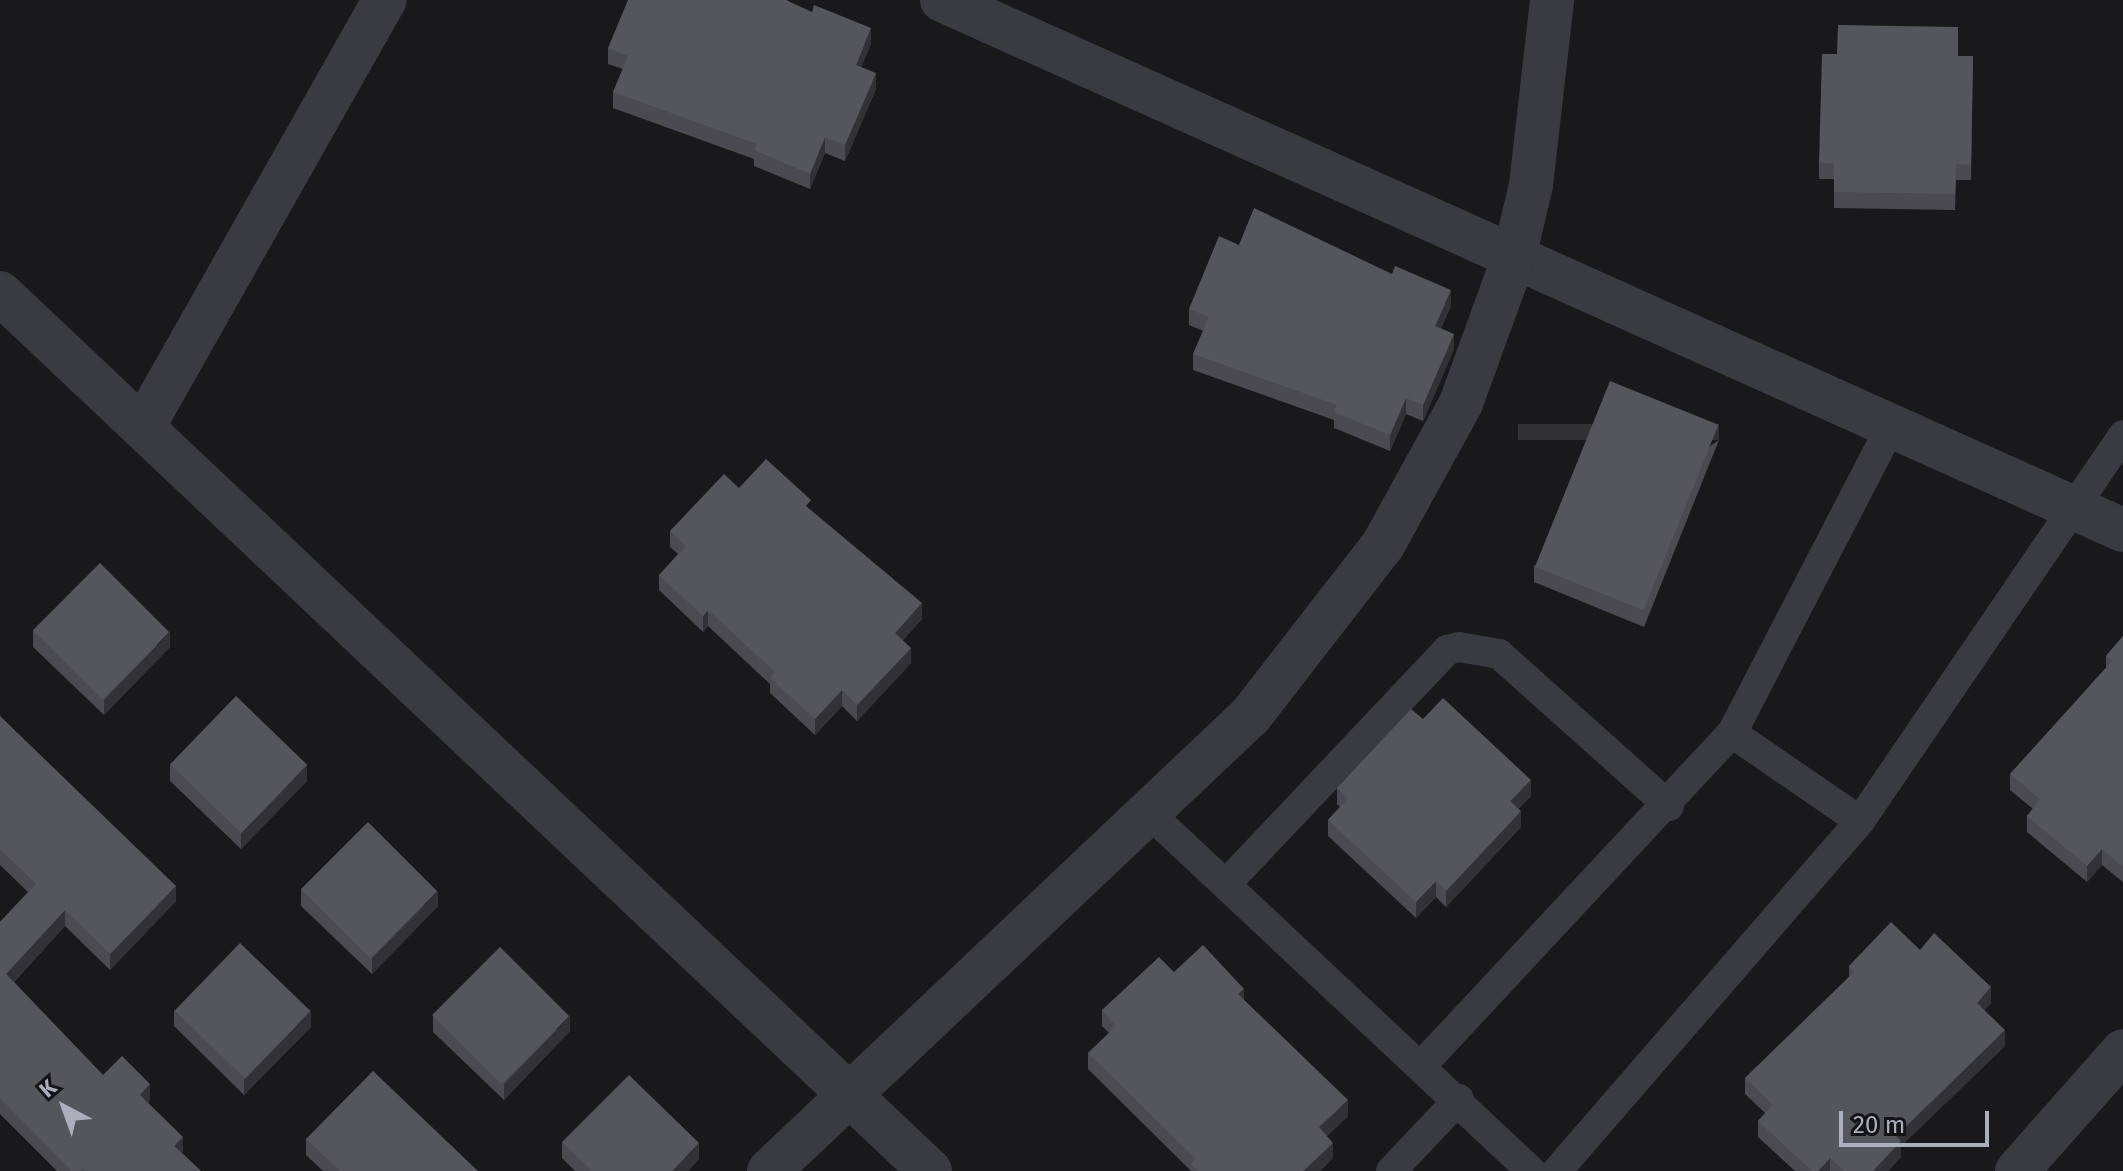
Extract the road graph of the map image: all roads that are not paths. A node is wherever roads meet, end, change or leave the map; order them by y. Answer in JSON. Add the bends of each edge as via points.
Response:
{"nodes":[{"id":1,"x":385,"y":0,"type":"edge"},
{"id":2,"x":942,"y":0,"type":"edge"},
{"id":3,"x":1552,"y":0,"type":"edge"},
{"id":4,"x":1514,"y":257,"type":"junction"},
{"id":5,"x":0,"y":293,"type":"edge"},
{"id":6,"x":1894,"y":421,"type":"junction"},
{"id":7,"x":143,"y":427,"type":"junction"},
{"id":8,"x":2123,"y":435,"type":"edge"},
{"id":9,"x":2070,"y":505,"type":"junction"},
{"id":10,"x":2123,"y":530,"type":"edge"},
{"id":11,"x":1732,"y":733,"type":"junction"},
{"id":12,"x":1669,"y":806,"type":"junction"},
{"id":13,"x":1148,"y":812,"type":"junction"},
{"id":14,"x":1860,"y":821,"type":"junction"},
{"id":15,"x":1226,"y":884,"type":"junction"},
{"id":16,"x":2123,"y":1051,"type":"edge"},
{"id":17,"x":1422,"y":1065,"type":"junction"},
{"id":18,"x":848,"y":1093,"type":"junction"},
{"id":19,"x":1459,"y":1099,"type":"junction"},
{"id":20,"x":769,"y":1171,"type":"edge"},
{"id":21,"x":930,"y":1171,"type":"edge"},
{"id":22,"x":1391,"y":1171,"type":"edge"},
{"id":23,"x":1531,"y":1171,"type":"edge"},
{"id":24,"x":1557,"y":1171,"type":"edge"},
{"id":25,"x":2017,"y":1171,"type":"edge"}],
"edges":[{"from":1,"to":7,"type":"street"},
{"from":2,"to":4,"type":"street"},
{"from":3,"to":4,"type":"street","via":[[1531,185]]},
{"from":4,"to":6,"type":"street"},
{"from":4,"to":13,"type":"street","via":[[1461,403],[1383,545],[1251,715]]},
{"from":5,"to":7,"type":"street"},
{"from":6,"to":9,"type":"street"},
{"from":6,"to":11,"type":"lane"},
{"from":7,"to":18,"type":"street"},
{"from":8,"to":9,"type":"lane"},
{"from":9,"to":10,"type":"street"},
{"from":9,"to":14,"type":"lane"},
{"from":11,"to":12,"type":"lane"},
{"from":11,"to":14,"type":"lane"},
{"from":12,"to":15,"type":"lane","via":[[1499,654],[1459,647],[1447,650]]},
{"from":12,"to":17,"type":"lane"},
{"from":13,"to":15,"type":"lane"},
{"from":13,"to":18,"type":"street"},
{"from":14,"to":24,"type":"lane"},
{"from":15,"to":17,"type":"lane"},
{"from":16,"to":25,"type":"street"},
{"from":17,"to":19,"type":"lane"},
{"from":18,"to":20,"type":"street"},
{"from":18,"to":21,"type":"street"},
{"from":19,"to":22,"type":"lane"},
{"from":19,"to":23,"type":"lane"}]}
